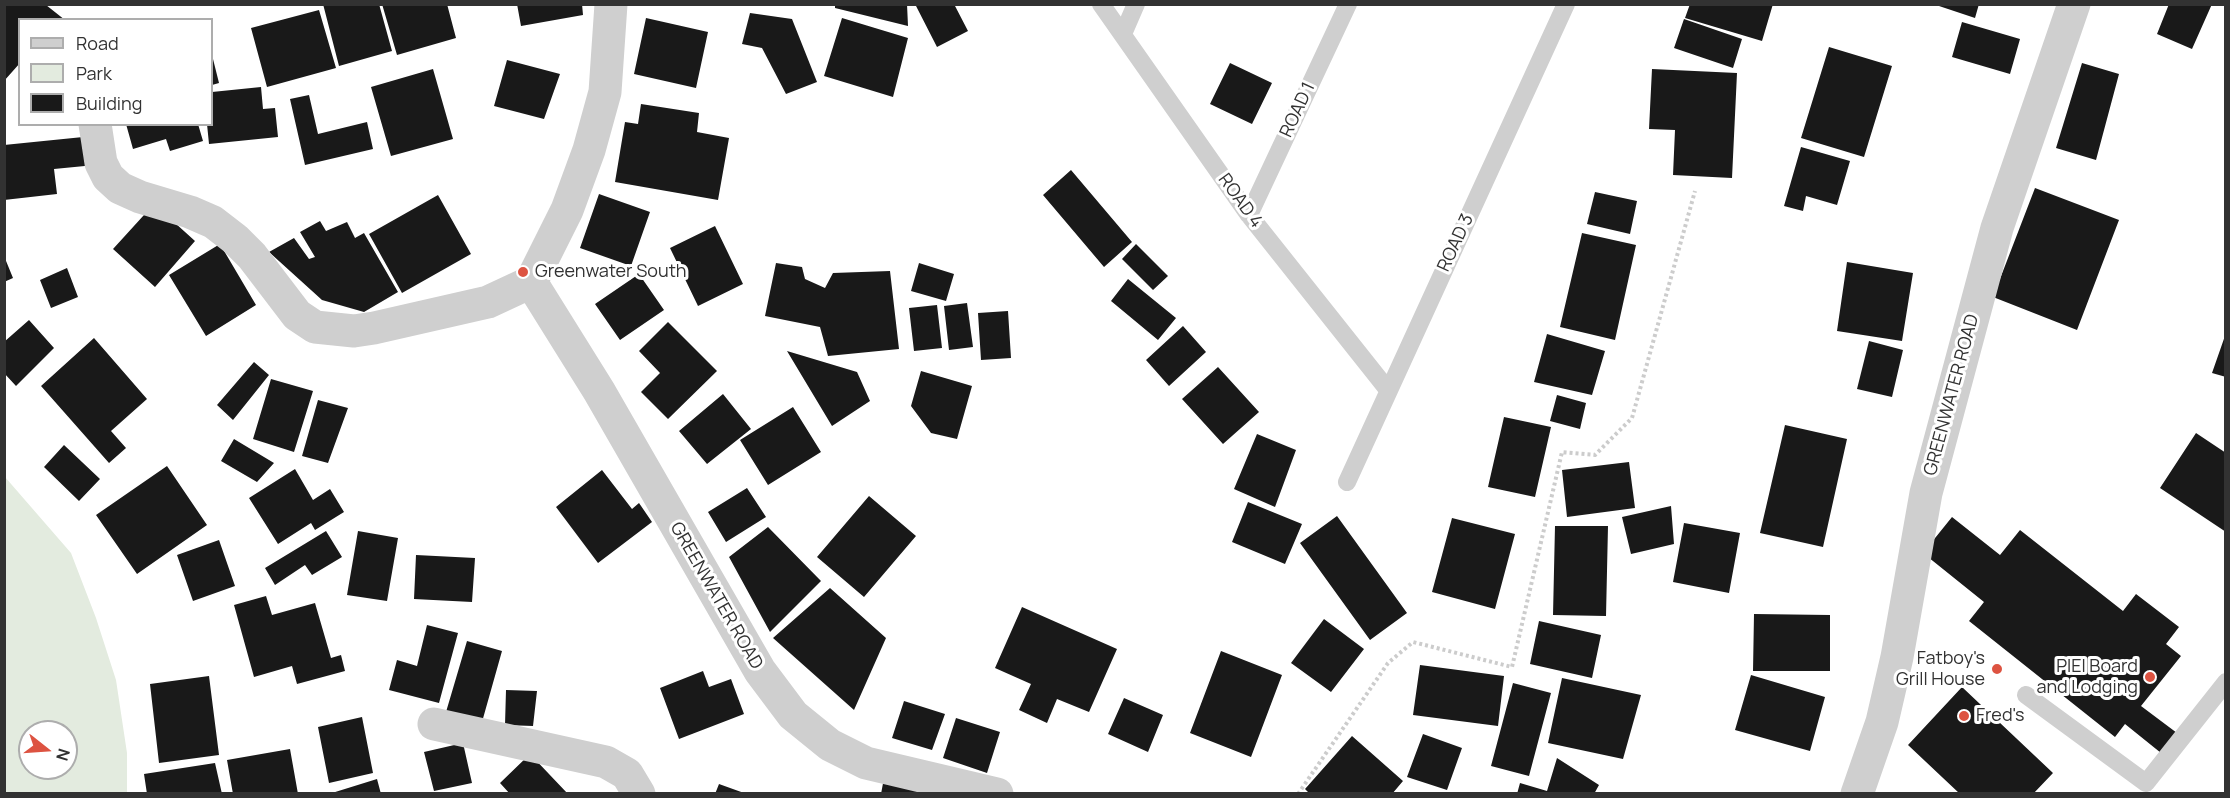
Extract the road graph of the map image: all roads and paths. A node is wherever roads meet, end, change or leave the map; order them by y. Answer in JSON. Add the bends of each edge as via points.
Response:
{"nodes":[{"id":1,"x":611,"y":4,"type":"edge"},
{"id":2,"x":1101,"y":4,"type":"edge"},
{"id":3,"x":1136,"y":4,"type":"edge"},
{"id":4,"x":1348,"y":4,"type":"edge"},
{"id":5,"x":1566,"y":4,"type":"edge"},
{"id":6,"x":2074,"y":4,"type":"edge"},
{"id":7,"x":1123,"y":34,"type":"junction"},
{"id":8,"x":94,"y":126,"type":"edge"},
{"id":9,"x":1695,"y":191,"type":"dead end"},
{"id":10,"x":1249,"y":215,"type":"junction"},
{"id":11,"x":531,"y":282,"type":"junction"},
{"id":12,"x":1388,"y":390,"type":"junction"},
{"id":13,"x":1347,"y":482,"type":"dead end"},
{"id":14,"x":2226,"y":682,"type":"edge"},
{"id":15,"x":2026,"y":695,"type":"dead end"},
{"id":16,"x":434,"y":724,"type":"dead end"},
{"id":17,"x":639,"y":794,"type":"edge"},
{"id":18,"x":997,"y":794,"type":"edge"},
{"id":19,"x":1298,"y":794,"type":"edge"},
{"id":20,"x":1857,"y":794,"type":"edge"}],
"edges":[{"from":1,"to":11,"type":"street","via":[[606,92],[567,210]]},
{"from":2,"to":7,"type":"lane","name":"ROAD 4"},
{"from":3,"to":7,"type":"lane"},
{"from":4,"to":10,"type":"lane","name":"ROAD 1"},
{"from":5,"to":12,"type":"lane","name":"ROAD 3"},
{"from":6,"to":20,"type":"street","name":"GREENWATER ROAD","via":[[1997,228],[1926,493],[1882,722]]},
{"from":7,"to":10,"type":"lane","name":"ROAD 4"},
{"from":8,"to":11,"type":"street","via":[[101,163],[120,188],[213,222],[236,239],[297,315],[315,327],[354,331],[374,328],[488,302]]},
{"from":9,"to":19,"type":"path","via":[[1632,418],[1595,455],[1562,452],[1512,667],[1413,642],[1388,663]]},
{"from":10,"to":12,"type":"lane","name":"ROAD 4"},
{"from":11,"to":18,"type":"street","name":"GREENWATER ROAD","via":[[760,671],[793,715],[830,745],[866,763]]},
{"from":12,"to":13,"type":"lane","name":"ROAD 3"},
{"from":14,"to":15,"type":"lane","via":[[2146,783]]},
{"from":16,"to":17,"type":"street","via":[[606,762],[627,774]]}]}
